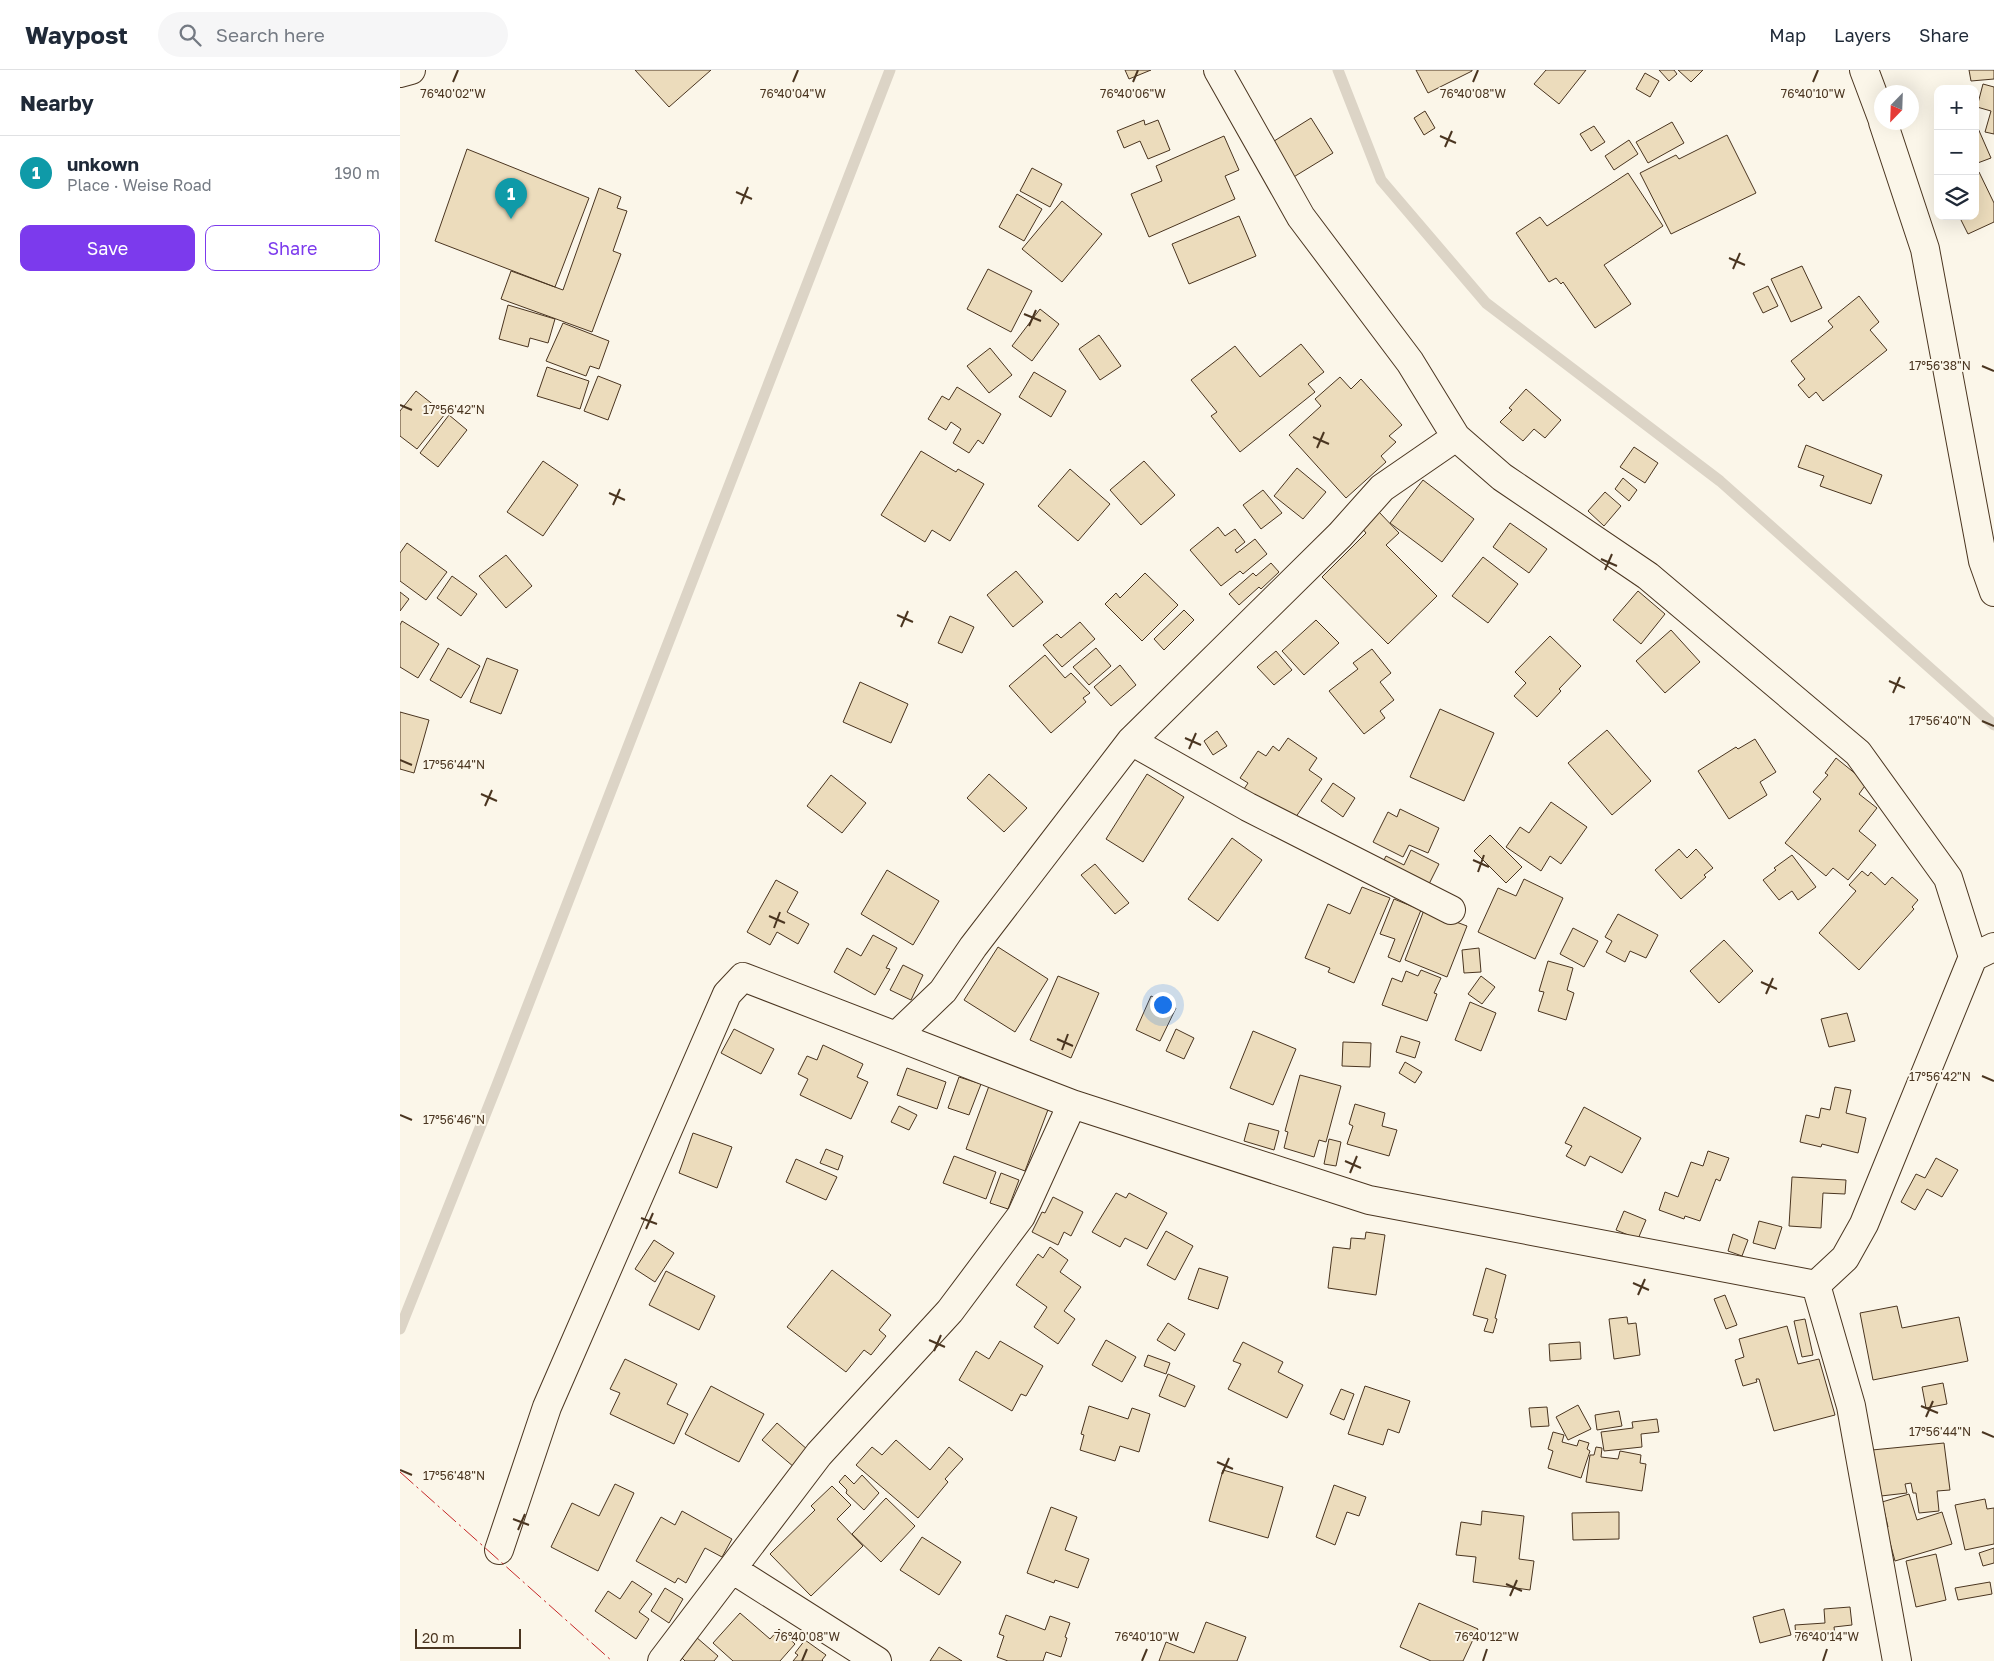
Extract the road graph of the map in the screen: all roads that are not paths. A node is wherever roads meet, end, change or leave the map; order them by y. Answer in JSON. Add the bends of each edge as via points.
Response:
{"nodes":[{"id":1,"x":411,"y":70,"type":"edge"},
{"id":2,"x":1218,"y":70,"type":"edge"},
{"id":3,"x":1864,"y":70,"type":"edge"},
{"id":4,"x":400,"y":73,"type":"edge"},
{"id":5,"x":1874,"y":97,"type":"edge"},
{"id":6,"x":1886,"y":130,"type":"edge"},
{"id":7,"x":1456,"y":437,"type":"junction"},
{"id":8,"x":1994,"y":592,"type":"edge"},
{"id":9,"x":1131,"y":741,"type":"junction"},
{"id":10,"x":1450,"y":910,"type":"dead end"},
{"id":11,"x":1985,"y":952,"type":"edge"},
{"id":12,"x":896,"y":1036,"type":"junction"},
{"id":13,"x":1072,"y":1104,"type":"junction"},
{"id":14,"x":1816,"y":1285,"type":"junction"},
{"id":15,"x":499,"y":1550,"type":"dead end"},
{"id":16,"x":732,"y":1569,"type":"junction"},
{"id":17,"x":662,"y":1661,"type":"edge"},
{"id":18,"x":877,"y":1661,"type":"edge"},
{"id":19,"x":1897,"y":1661,"type":"edge"}],
"edges":[{"from":1,"to":4,"type":"street"},
{"from":2,"to":7,"type":"street","via":[[1301,217],[1410,362]]},
{"from":3,"to":5,"type":"street"},
{"from":6,"to":8,"type":"street","via":[[1925,249],[1982,561]]},
{"from":7,"to":9,"type":"street","via":[[1382,488],[1340,535]]},
{"from":7,"to":11,"type":"street","via":[[1502,477],[1648,576],[1858,753],[1948,878]]},
{"from":9,"to":10,"type":"street","via":[[1248,807]]},
{"from":9,"to":12,"type":"street","via":[[943,991]]},
{"from":11,"to":14,"type":"street","via":[[1864,1224],[1845,1258]]},
{"from":12,"to":13,"type":"street"},
{"from":12,"to":15,"type":"street","via":[[743,977],[727,994],[547,1407]]},
{"from":13,"to":14,"type":"street","via":[[1369,1200]]},
{"from":13,"to":16,"type":"street","via":[[1021,1216],[950,1311],[819,1454]]},
{"from":14,"to":19,"type":"street","via":[[1851,1406]]},
{"from":16,"to":17,"type":"street"},
{"from":16,"to":18,"type":"street"}]}
